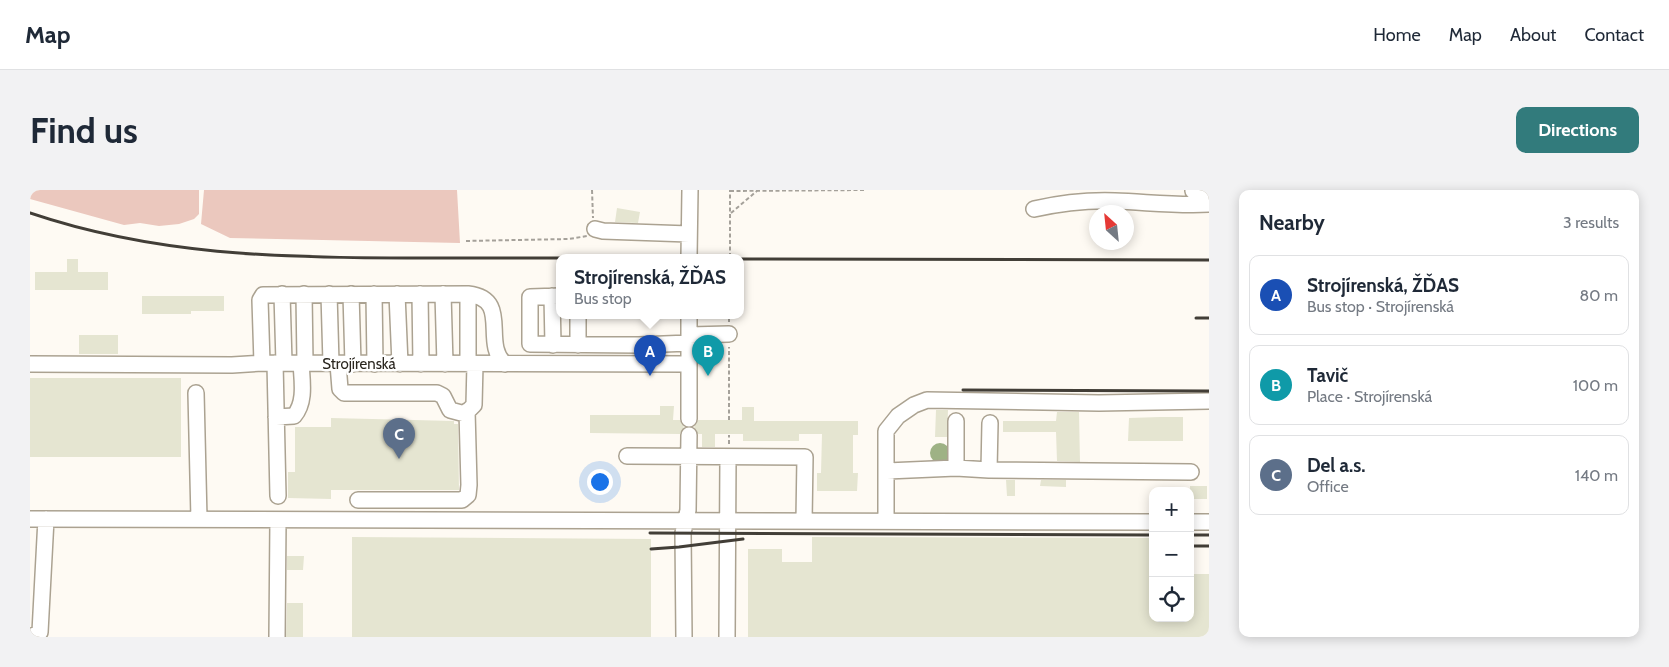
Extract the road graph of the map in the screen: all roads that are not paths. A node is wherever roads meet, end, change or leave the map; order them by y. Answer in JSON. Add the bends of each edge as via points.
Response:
{"nodes":[{"id":1,"x":690,"y":190,"type":"edge"},
{"id":2,"x":1209,"y":190,"type":"edge"},
{"id":3,"x":1193,"y":191,"type":"edge"},
{"id":4,"x":1160,"y":197,"type":"edge"},
{"id":5,"x":1209,"y":204,"type":"edge"},
{"id":6,"x":1034,"y":209,"type":"dead end"},
{"id":7,"x":595,"y":229,"type":"road end"},
{"id":8,"x":689,"y":234,"type":"junction"},
{"id":9,"x":689,"y":254,"type":"edge"},
{"id":10,"x":282,"y":294,"type":"junction"},
{"id":11,"x":304,"y":294,"type":"junction"},
{"id":12,"x":328,"y":294,"type":"junction"},
{"id":13,"x":351,"y":294,"type":"junction"},
{"id":14,"x":374,"y":294,"type":"junction"},
{"id":15,"x":397,"y":294,"type":"junction"},
{"id":16,"x":420,"y":294,"type":"junction"},
{"id":17,"x":443,"y":294,"type":"junction"},
{"id":18,"x":468,"y":294,"type":"junction"},
{"id":19,"x":556,"y":296,"type":"edge"},
{"id":20,"x":578,"y":319,"type":"edge"},
{"id":21,"x":689,"y":319,"type":"edge"},
{"id":22,"x":729,"y":334,"type":"road end"},
{"id":23,"x":689,"y":339,"type":"junction"},
{"id":24,"x":553,"y":345,"type":"junction"},
{"id":25,"x":578,"y":345,"type":"junction"},
{"id":26,"x":274,"y":363,"type":"junction"},
{"id":27,"x":303,"y":363,"type":"junction"},
{"id":28,"x":340,"y":363,"type":"junction"},
{"id":29,"x":30,"y":364,"type":"edge"},
{"id":30,"x":375,"y":364,"type":"junction"},
{"id":31,"x":400,"y":364,"type":"junction"},
{"id":32,"x":421,"y":364,"type":"junction"},
{"id":33,"x":444,"y":364,"type":"junction"},
{"id":34,"x":472,"y":364,"type":"junction"},
{"id":35,"x":505,"y":364,"type":"junction"},
{"id":36,"x":689,"y":364,"type":"junction"},
{"id":37,"x":196,"y":393,"type":"dead end"},
{"id":38,"x":1209,"y":401,"type":"edge"},
{"id":39,"x":467,"y":411,"type":"junction"},
{"id":40,"x":276,"y":417,"type":"junction"},
{"id":41,"x":956,"y":421,"type":"dead end"},
{"id":42,"x":990,"y":422,"type":"dead end"},
{"id":43,"x":627,"y":456,"type":"dead end"},
{"id":44,"x":689,"y":456,"type":"junction"},
{"id":45,"x":728,"y":456,"type":"junction"},
{"id":46,"x":956,"y":468,"type":"junction"},
{"id":47,"x":989,"y":470,"type":"junction"},
{"id":48,"x":887,"y":472,"type":"junction"},
{"id":49,"x":1191,"y":472,"type":"dead end"},
{"id":50,"x":278,"y":496,"type":"dead end"},
{"id":51,"x":358,"y":500,"type":"dead end"},
{"id":52,"x":30,"y":519,"type":"edge"},
{"id":53,"x":46,"y":519,"type":"junction"},
{"id":54,"x":199,"y":519,"type":"junction"},
{"id":55,"x":278,"y":520,"type":"junction"},
{"id":56,"x":686,"y":520,"type":"junction"},
{"id":57,"x":728,"y":521,"type":"junction"},
{"id":58,"x":804,"y":521,"type":"junction"},
{"id":59,"x":886,"y":521,"type":"junction"},
{"id":60,"x":1149,"y":522,"type":"edge"},
{"id":61,"x":1194,"y":522,"type":"edge"},
{"id":62,"x":1209,"y":522,"type":"edge"},
{"id":63,"x":31,"y":637,"type":"edge"},
{"id":64,"x":278,"y":637,"type":"edge"},
{"id":65,"x":684,"y":637,"type":"edge"},
{"id":66,"x":727,"y":637,"type":"edge"}],
"edges":[{"from":1,"to":8,"type":"street"},
{"from":2,"to":3,"type":"street"},
{"from":4,"to":5,"type":"street"},
{"from":4,"to":6,"type":"street","via":[[1062,203]]},
{"from":7,"to":8,"type":"street"},
{"from":8,"to":9,"type":"street"},
{"from":10,"to":11,"type":"street"},
{"from":10,"to":26,"type":"street"},
{"from":10,"to":26,"type":"street","via":[[261,297]]},
{"from":11,"to":12,"type":"street"},
{"from":11,"to":27,"type":"street"},
{"from":12,"to":13,"type":"street"},
{"from":12,"to":28,"type":"street"},
{"from":13,"to":14,"type":"street"},
{"from":13,"to":28,"type":"street"},
{"from":14,"to":15,"type":"street"},
{"from":14,"to":30,"type":"street"},
{"from":15,"to":16,"type":"street"},
{"from":15,"to":31,"type":"street"},
{"from":16,"to":17,"type":"street"},
{"from":16,"to":32,"type":"street"},
{"from":17,"to":18,"type":"street"},
{"from":17,"to":33,"type":"street"},
{"from":18,"to":34,"type":"street"},
{"from":18,"to":35,"type":"street","via":[[480,296],[492,309],[495,346]]},
{"from":19,"to":24,"type":"street"},
{"from":19,"to":24,"type":"street","via":[[530,297],[529,341],[532,345]]},
{"from":20,"to":25,"type":"street"},
{"from":21,"to":23,"type":"street"},
{"from":22,"to":23,"type":"street"},
{"from":23,"to":25,"type":"street","via":[[639,345]]},
{"from":23,"to":36,"type":"street"},
{"from":24,"to":25,"type":"street"},
{"from":26,"to":27,"type":"street","name":"Strojírenská"},
{"from":26,"to":29,"type":"street","name":"Strojírenská"},
{"from":26,"to":40,"type":"street"},
{"from":27,"to":28,"type":"street","name":"Strojírenská"},
{"from":27,"to":40,"type":"street","via":[[301,408],[294,416]]},
{"from":28,"to":30,"type":"street","name":"Strojírenská"},
{"from":28,"to":39,"type":"street","via":[[340,388],[344,393],[437,393],[443,396],[450,410],[464,414]]},
{"from":30,"to":31,"type":"street","name":"Strojírenská"},
{"from":31,"to":32,"type":"street","name":"Strojírenská"},
{"from":32,"to":33,"type":"street","name":"Strojírenská"},
{"from":33,"to":34,"type":"street","name":"Strojírenská"},
{"from":34,"to":35,"type":"street","name":"Strojírenská"},
{"from":34,"to":39,"type":"street","via":[[474,405]]},
{"from":35,"to":36,"type":"street","name":"Strojírenská"},
{"from":36,"to":44,"type":"street"},
{"from":37,"to":54,"type":"street"},
{"from":38,"to":48,"type":"street","via":[[927,400],[898,416],[886,431]]},
{"from":39,"to":51,"type":"street","via":[[469,485],[468,495],[462,500]]},
{"from":40,"to":50,"type":"street"},
{"from":41,"to":46,"type":"street"},
{"from":42,"to":47,"type":"street"},
{"from":43,"to":44,"type":"street"},
{"from":44,"to":45,"type":"street"},
{"from":44,"to":56,"type":"street"},
{"from":45,"to":57,"type":"street"},
{"from":45,"to":58,"type":"street","via":[[804,457]]},
{"from":46,"to":47,"type":"street"},
{"from":46,"to":48,"type":"street"},
{"from":47,"to":49,"type":"street"},
{"from":48,"to":59,"type":"street"},
{"from":52,"to":53,"type":"street"},
{"from":53,"to":54,"type":"street"},
{"from":53,"to":63,"type":"street","via":[[40,632]]},
{"from":54,"to":55,"type":"street"},
{"from":55,"to":56,"type":"street"},
{"from":55,"to":64,"type":"street"},
{"from":56,"to":57,"type":"street"},
{"from":56,"to":65,"type":"street","via":[[683,534]]},
{"from":57,"to":58,"type":"street"},
{"from":57,"to":66,"type":"street"},
{"from":58,"to":59,"type":"street"},
{"from":59,"to":60,"type":"street"},
{"from":61,"to":62,"type":"street"}]}
